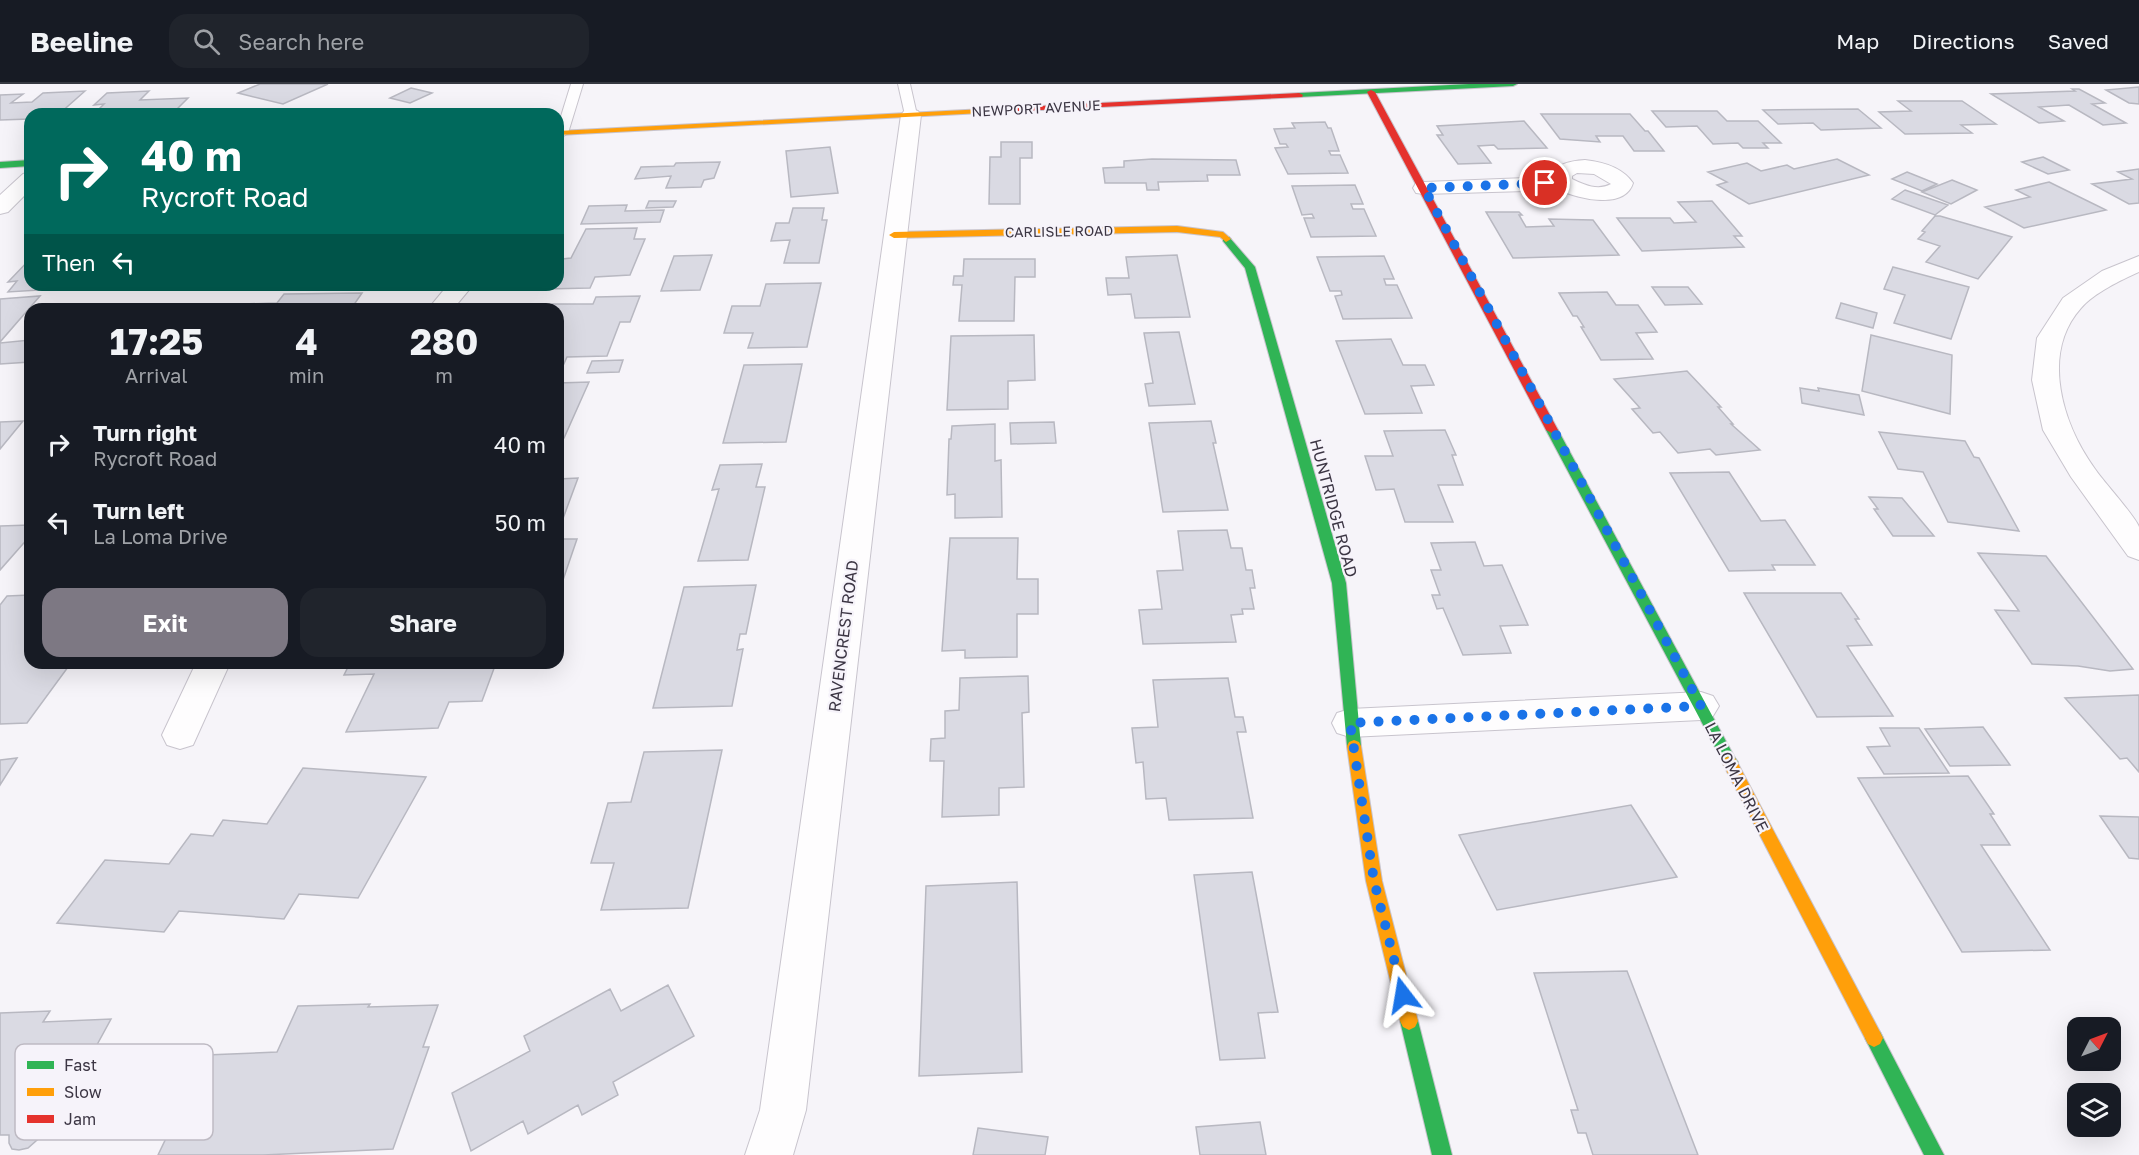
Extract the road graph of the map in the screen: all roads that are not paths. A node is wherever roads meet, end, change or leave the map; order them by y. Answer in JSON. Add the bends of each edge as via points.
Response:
{"nodes":[{"id":1,"x":577,"y":84,"type":"edge"},
{"id":2,"x":1513,"y":84,"type":"edge"},
{"id":3,"x":1369,"y":88,"type":"edge"},
{"id":4,"x":908,"y":100,"type":"edge"},
{"id":5,"x":564,"y":121,"type":"edge"},
{"id":6,"x":564,"y":134,"type":"edge"},
{"id":7,"x":24,"y":163,"type":"edge"},
{"id":8,"x":0,"y":165,"type":"edge"},
{"id":9,"x":1564,"y":183,"type":"dead end"},
{"id":10,"x":24,"y":184,"type":"edge"},
{"id":11,"x":1424,"y":188,"type":"junction"},
{"id":12,"x":0,"y":207,"type":"edge"},
{"id":13,"x":894,"y":235,"type":"junction"},
{"id":14,"x":1223,"y":235,"type":"joint"},
{"id":15,"x":2139,"y":263,"type":"edge"},
{"id":16,"x":456,"y":291,"type":"edge"},
{"id":17,"x":445,"y":303,"type":"edge"},
{"id":18,"x":2139,"y":549,"type":"edge"},
{"id":19,"x":210,"y":669,"type":"edge"},
{"id":20,"x":1701,"y":706,"type":"junction"},
{"id":21,"x":1350,"y":723,"type":"junction"},
{"id":22,"x":180,"y":735,"type":"dead end"},
{"id":23,"x":769,"y":1155,"type":"edge"},
{"id":24,"x":1442,"y":1155,"type":"edge"},
{"id":25,"x":1934,"y":1155,"type":"edge"}],
"edges":[{"from":1,"to":5,"type":"lane"},
{"from":2,"to":3,"type":"main road","name":"NEWPORT AVENUE"},
{"from":3,"to":4,"type":"main road","name":"NEWPORT AVENUE","via":[[1063,105]]},
{"from":3,"to":11,"type":"main road","name":"LA LOMA DRIVE"},
{"from":4,"to":6,"type":"main road","name":"NEWPORT AVENUE"},
{"from":4,"to":13,"type":"street","name":"RAVENCREST ROAD"},
{"from":7,"to":8,"type":"main road"},
{"from":9,"to":11,"type":"street"},
{"from":10,"to":12,"type":"street"},
{"from":11,"to":20,"type":"main road","name":"LA LOMA DRIVE"},
{"from":13,"to":14,"type":"main road","name":"CARLISLE ROAD","via":[[1177,229]]},
{"from":13,"to":23,"type":"street","name":"RAVENCREST ROAD","via":[[783,1110]]},
{"from":14,"to":21,"type":"main road","name":"HUNTRIDGE ROAD","via":[[1250,267],[1339,583]]},
{"from":15,"to":18,"type":"street","via":[[2110,276],[2072,303],[2050,338],[2046,380],[2057,430],[2081,471]]},
{"from":16,"to":17,"type":"street"},
{"from":19,"to":22,"type":"street"},
{"from":20,"to":21,"type":"street"},
{"from":20,"to":25,"type":"main road","name":"LA LOMA DRIVE"},
{"from":21,"to":24,"type":"main road","name":"HUNTRIDGE ROAD","via":[[1374,881]]}]}
